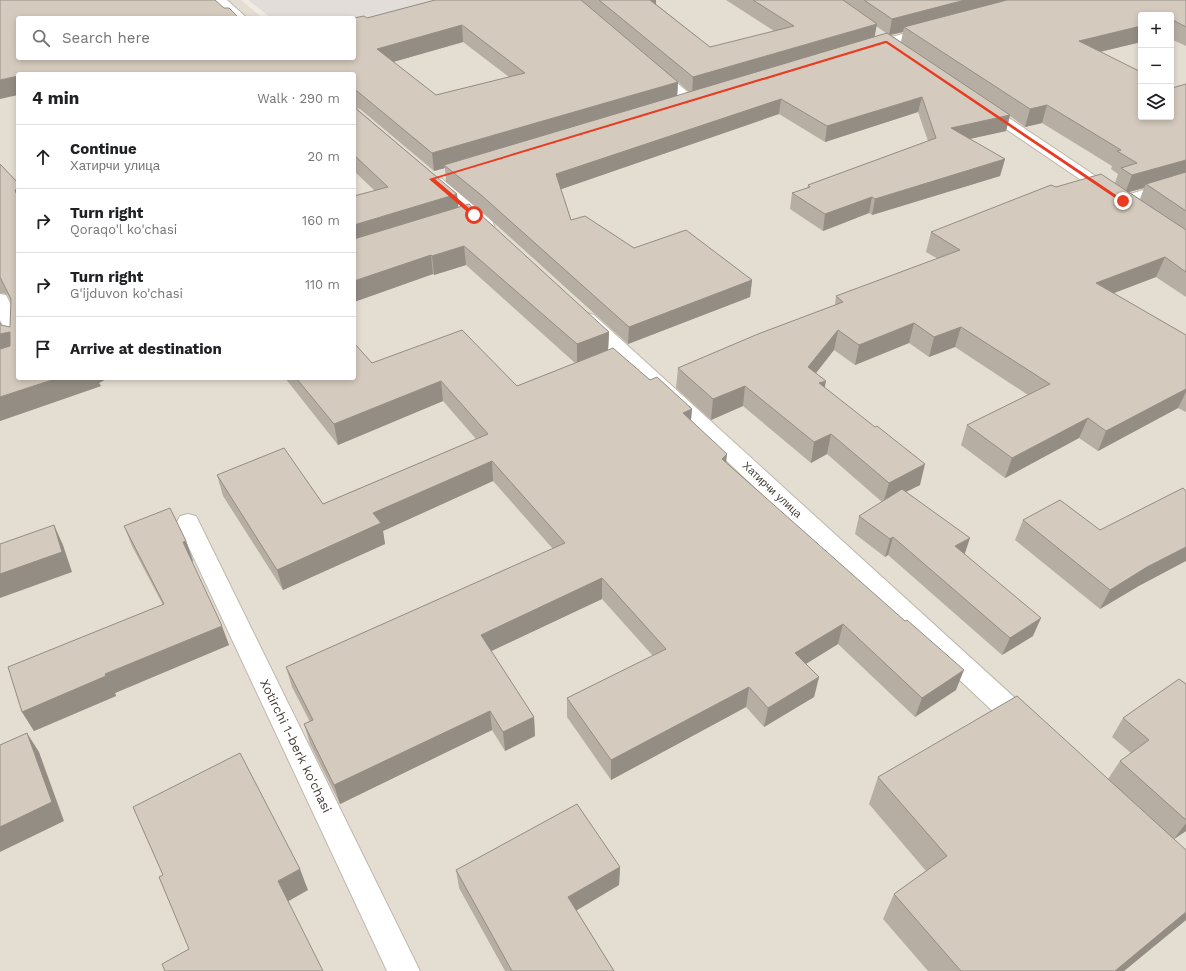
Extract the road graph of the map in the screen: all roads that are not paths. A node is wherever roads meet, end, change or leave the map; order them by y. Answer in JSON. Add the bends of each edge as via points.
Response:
{"nodes":[{"id":1,"x":220,"y":0,"type":"edge"},
{"id":2,"x":239,"y":16,"type":"edge"},
{"id":3,"x":945,"y":26,"type":"edge"},
{"id":4,"x":880,"y":38,"type":"junction"},
{"id":5,"x":856,"y":51,"type":"edge"},
{"id":6,"x":899,"y":51,"type":"edge"},
{"id":7,"x":642,"y":61,"type":"edge"},
{"id":8,"x":705,"y":97,"type":"edge"},
{"id":9,"x":972,"y":99,"type":"edge"},
{"id":10,"x":690,"y":102,"type":"junction"},
{"id":11,"x":675,"y":106,"type":"edge"},
{"id":12,"x":433,"y":174,"type":"edge"},
{"id":13,"x":1186,"y":182,"type":"edge"},
{"id":14,"x":503,"y":242,"type":"edge"},
{"id":15,"x":0,"y":299,"type":"edge"},
{"id":16,"x":573,"y":306,"type":"edge"},
{"id":17,"x":16,"y":335,"type":"edge"},
{"id":18,"x":188,"y":522,"type":"dead end"},
{"id":19,"x":1040,"y":737,"type":"edge"},
{"id":20,"x":404,"y":971,"type":"edge"}],
"edges":[{"from":1,"to":2,"type":"street"},
{"from":3,"to":4,"type":"street"},
{"from":4,"to":5,"type":"street"},
{"from":4,"to":6,"type":"street"},
{"from":7,"to":10,"type":"street"},
{"from":8,"to":10,"type":"street"},
{"from":9,"to":13,"type":"street","via":[[1129,205]]},
{"from":10,"to":11,"type":"street"},
{"from":12,"to":14,"type":"street","via":[[467,217]]},
{"from":15,"to":17,"type":"street"},
{"from":16,"to":19,"type":"street","name":"Хатирчи улица"},
{"from":18,"to":20,"type":"street","name":"Xotirchi 1-berk ko'chasi"}]}
